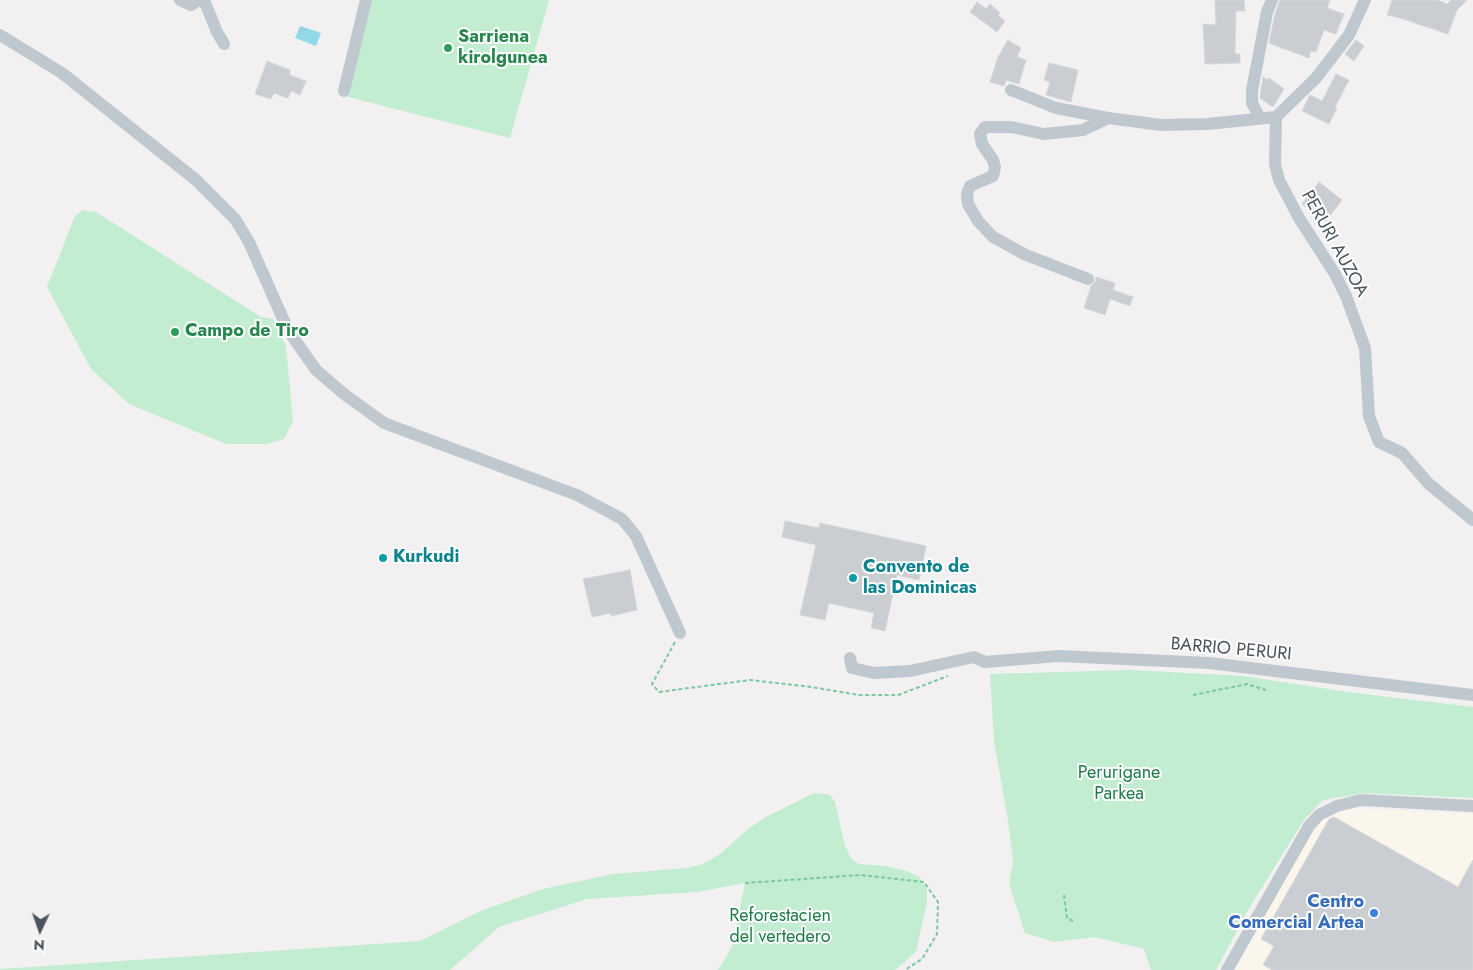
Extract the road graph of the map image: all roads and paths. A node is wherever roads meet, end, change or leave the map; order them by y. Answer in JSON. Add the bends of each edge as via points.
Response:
{"nodes":[{"id":1,"x":180,"y":0,"type":"edge"},
{"id":2,"x":199,"y":0,"type":"edge"},
{"id":3,"x":204,"y":0,"type":"edge"},
{"id":4,"x":366,"y":0,"type":"edge"},
{"id":5,"x":1272,"y":0,"type":"edge"},
{"id":6,"x":1365,"y":0,"type":"edge"},
{"id":7,"x":0,"y":35,"type":"edge"},
{"id":8,"x":224,"y":44,"type":"dead end"},
{"id":9,"x":1011,"y":90,"type":"dead end"},
{"id":10,"x":344,"y":91,"type":"dead end"},
{"id":11,"x":1276,"y":117,"type":"junction"},
{"id":12,"x":1108,"y":118,"type":"junction"},
{"id":13,"x":1260,"y":118,"type":"junction"},
{"id":14,"x":1088,"y":279,"type":"dead end"},
{"id":15,"x":1473,"y":520,"type":"edge"},
{"id":16,"x":680,"y":633,"type":"joint"},
{"id":17,"x":850,"y":658,"type":"dead end"},
{"id":18,"x":950,"y":675,"type":"dead end"},
{"id":19,"x":1266,"y":690,"type":"dead end"},
{"id":20,"x":1193,"y":695,"type":"dead end"},
{"id":21,"x":1473,"y":695,"type":"edge"},
{"id":22,"x":1473,"y":806,"type":"edge"},
{"id":23,"x":745,"y":883,"type":"dead end"},
{"id":24,"x":1064,"y":896,"type":"dead end"},
{"id":25,"x":1073,"y":921,"type":"dead end"},
{"id":26,"x":905,"y":970,"type":"edge"},
{"id":27,"x":1227,"y":970,"type":"edge"}],
"edges":[{"from":1,"to":2,"type":"street","via":[[191,5]]},
{"from":3,"to":8,"type":"street"},
{"from":4,"to":10,"type":"street"},
{"from":5,"to":13,"type":"street","via":[[1252,90],[1252,103]]},
{"from":6,"to":11,"type":"street","via":[[1349,35],[1316,78]]},
{"from":7,"to":16,"type":"street","via":[[69,79],[196,180],[235,219],[250,242],[288,330],[316,370],[344,394],[384,423],[577,494],[622,519],[636,536]]},
{"from":9,"to":12,"type":"street","via":[[1056,108]]},
{"from":11,"to":13,"type":"street"},
{"from":11,"to":15,"type":"street","name":"PERURI AUZOA","via":[[1275,164],[1279,180],[1346,296],[1365,348],[1369,416],[1379,442],[1402,454],[1429,484]]},
{"from":12,"to":13,"type":"street","via":[[1161,125]]},
{"from":12,"to":14,"type":"street","via":[[1084,130],[1044,134],[1011,127],[985,127],[980,134],[982,144],[993,160],[993,176],[970,186],[967,194],[968,204],[993,237],[1026,255]]},
{"from":16,"to":18,"type":"path","via":[[652,684],[659,692],[750,680],[859,695],[898,695]]},
{"from":17,"to":21,"type":"street","name":"BARRIO PERURI","via":[[852,668],[874,673],[910,671],[974,657],[985,662],[1059,656],[1209,663]]},
{"from":19,"to":20,"type":"path","via":[[1247,684]]},
{"from":22,"to":27,"type":"street","via":[[1361,800],[1319,815],[1309,826]]},
{"from":23,"to":26,"type":"path","via":[[861,875],[924,882],[938,902],[937,934],[922,959]]},
{"from":24,"to":25,"type":"path","via":[[1068,918]]}]}
